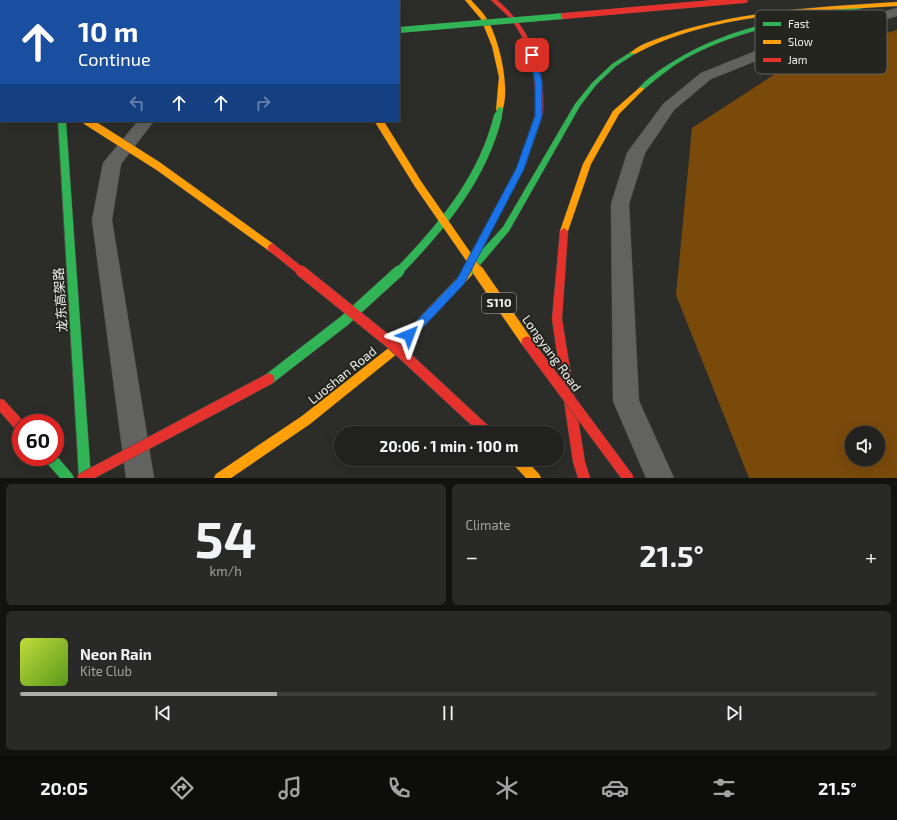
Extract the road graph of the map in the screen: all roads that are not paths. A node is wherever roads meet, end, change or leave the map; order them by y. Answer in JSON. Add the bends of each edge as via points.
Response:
{"nodes":[{"id":1,"x":468,"y":0,"type":"edge"},
{"id":2,"x":494,"y":0,"type":"edge"},
{"id":3,"x":745,"y":0,"type":"edge"},
{"id":4,"x":897,"y":4,"type":"edge"},
{"id":5,"x":866,"y":6,"type":"junction"},
{"id":6,"x":813,"y":10,"type":"edge"},
{"id":7,"x":844,"y":10,"type":"edge"},
{"id":8,"x":897,"y":12,"type":"edge"},
{"id":9,"x":887,"y":15,"type":"edge"},
{"id":10,"x":755,"y":16,"type":"edge"},
{"id":11,"x":755,"y":29,"type":"edge"},
{"id":12,"x":400,"y":30,"type":"edge"},
{"id":13,"x":755,"y":56,"type":"edge"},
{"id":14,"x":62,"y":122,"type":"edge"},
{"id":15,"x":89,"y":122,"type":"edge"},
{"id":16,"x":145,"y":122,"type":"edge"},
{"id":17,"x":379,"y":122,"type":"edge"},
{"id":18,"x":461,"y":282,"type":"junction"},
{"id":19,"x":0,"y":404,"type":"edge"},
{"id":20,"x":12,"y":417,"type":"edge"},
{"id":21,"x":480,"y":426,"type":"edge"},
{"id":22,"x":57,"y":466,"type":"edge"},
{"id":23,"x":523,"y":466,"type":"edge"},
{"id":24,"x":68,"y":478,"type":"edge"},
{"id":25,"x":84,"y":478,"type":"edge"},
{"id":26,"x":140,"y":478,"type":"edge"},
{"id":27,"x":220,"y":478,"type":"edge"},
{"id":28,"x":535,"y":478,"type":"edge"},
{"id":29,"x":584,"y":478,"type":"edge"},
{"id":30,"x":628,"y":478,"type":"edge"},
{"id":31,"x":660,"y":478,"type":"edge"}],
"edges":[{"from":1,"to":25,"type":"main road","bridge":true,"via":[[484,19],[495,46],[502,77],[500,110],[490,145],[469,186],[438,230],[393,278],[333,331],[260,385]]},
{"from":2,"to":18,"type":"main road","via":[[520,27],[532,55],[539,82],[539,116],[520,169]]},
{"from":3,"to":12,"type":"main road","bridge":true},
{"from":4,"to":5,"type":"main road","name":"Luoshan Road"},
{"from":5,"to":6,"type":"main road","name":"Luoshan Road"},
{"from":5,"to":7,"type":"main road"},
{"from":8,"to":9,"type":"lane"},
{"from":10,"to":18,"type":"main road","name":"Luoshan Road","via":[[697,27],[666,37],[640,48],[614,65],[577,105],[506,229]]},
{"from":11,"to":29,"type":"main road","via":[[688,55],[651,79],[616,112],[587,164],[564,232],[557,319],[579,462]]},
{"from":13,"to":31,"type":"lane","via":[[706,76],[668,107],[636,153],[620,204],[626,401]]},
{"from":14,"to":25,"type":"main road","name":"龙东高架路"},
{"from":15,"to":21,"type":"main road","bridge":true,"via":[[201,195],[286,258],[393,345]]},
{"from":16,"to":26,"type":"lane","via":[[112,163],[102,220]]},
{"from":17,"to":30,"type":"main road","name":"Longyang Road","number":"S110","bridge":true,"via":[[489,289]]},
{"from":18,"to":27,"type":"main road","name":"Luoshan Road","via":[[399,346],[306,420]]},
{"from":19,"to":20,"type":"main road"},
{"from":22,"to":24,"type":"main road"},
{"from":23,"to":28,"type":"main road"}]}
